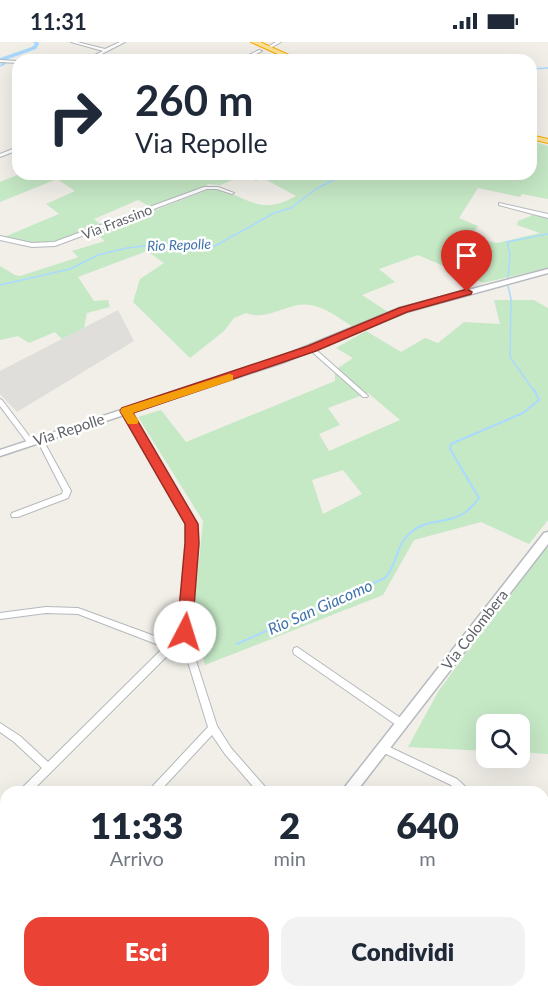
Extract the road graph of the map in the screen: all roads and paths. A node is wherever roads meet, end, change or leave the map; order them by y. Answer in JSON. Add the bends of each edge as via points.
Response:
{"nodes":[{"id":1,"x":73,"y":42,"type":"edge"},
{"id":2,"x":123,"y":42,"type":"edge"},
{"id":3,"x":245,"y":42,"type":"edge"},
{"id":4,"x":254,"y":42,"type":"edge"},
{"id":5,"x":279,"y":42,"type":"edge"},
{"id":6,"x":271,"y":46,"type":"dead end"},
{"id":7,"x":104,"y":50,"type":"junction"},
{"id":8,"x":260,"y":51,"type":"dead end"},
{"id":9,"x":97,"y":54,"type":"edge"},
{"id":10,"x":254,"y":54,"type":"edge"},
{"id":11,"x":274,"y":54,"type":"edge"},
{"id":12,"x":283,"y":54,"type":"edge"},
{"id":13,"x":232,"y":193,"type":"dead end"},
{"id":14,"x":501,"y":204,"type":"dead end"},
{"id":15,"x":548,"y":216,"type":"edge"},
{"id":16,"x":0,"y":238,"type":"edge"},
{"id":17,"x":548,"y":271,"type":"edge"},
{"id":18,"x":312,"y":349,"type":"junction"},
{"id":19,"x":365,"y":396,"type":"dead end"},
{"id":20,"x":0,"y":400,"type":"edge"},
{"id":21,"x":126,"y":411,"type":"junction"},
{"id":22,"x":36,"y":441,"type":"junction"},
{"id":23,"x":0,"y":453,"type":"edge"},
{"id":24,"x":15,"y":515,"type":"dead end"},
{"id":25,"x":548,"y":537,"type":"edge"},
{"id":26,"x":0,"y":616,"type":"edge"},
{"id":27,"x":186,"y":642,"type":"junction"},
{"id":28,"x":171,"y":646,"type":"junction"},
{"id":29,"x":297,"y":651,"type":"dead end"},
{"id":30,"x":402,"y":724,"type":"junction"},
{"id":31,"x":0,"y":727,"type":"edge"},
{"id":32,"x":213,"y":728,"type":"junction"},
{"id":33,"x":383,"y":748,"type":"junction"},
{"id":34,"x":48,"y":768,"type":"junction"},
{"id":35,"x":30,"y":786,"type":"edge"},
{"id":36,"x":159,"y":786,"type":"edge"},
{"id":37,"x":257,"y":786,"type":"edge"},
{"id":38,"x":353,"y":786,"type":"edge"},
{"id":39,"x":458,"y":786,"type":"edge"}],
"edges":[{"from":1,"to":7,"type":"street"},
{"from":2,"to":7,"type":"street"},
{"from":3,"to":11,"type":"highway"},
{"from":4,"to":12,"type":"highway"},
{"from":5,"to":6,"type":"street"},
{"from":7,"to":9,"type":"street"},
{"from":8,"to":10,"type":"street"},
{"from":13,"to":16,"type":"street","name":"Via Frassino","via":[[206,188],[55,244],[32,245]]},
{"from":14,"to":15,"type":"street"},
{"from":17,"to":18,"type":"street","name":"Via Repolle","via":[[403,310]]},
{"from":18,"to":19,"type":"street"},
{"from":18,"to":21,"type":"street","name":"Via Repolle"},
{"from":20,"to":22,"type":"street"},
{"from":21,"to":22,"type":"street","name":"Via Repolle"},
{"from":21,"to":27,"type":"street","via":[[191,524]]},
{"from":22,"to":23,"type":"street","name":"Via Repolle"},
{"from":22,"to":24,"type":"street","via":[[67,491],[65,496]]},
{"from":25,"to":30,"type":"street","name":"Via Colombera"},
{"from":26,"to":28,"type":"street","via":[[46,610],[78,611]]},
{"from":27,"to":28,"type":"street"},
{"from":27,"to":32,"type":"street"},
{"from":28,"to":34,"type":"street"},
{"from":29,"to":30,"type":"street"},
{"from":30,"to":33,"type":"street","name":"Via Colombera"},
{"from":31,"to":34,"type":"street"},
{"from":32,"to":36,"type":"street"},
{"from":32,"to":37,"type":"street"},
{"from":33,"to":38,"type":"street","name":"Via Colombera"},
{"from":33,"to":39,"type":"street"},
{"from":34,"to":35,"type":"street"}]}
